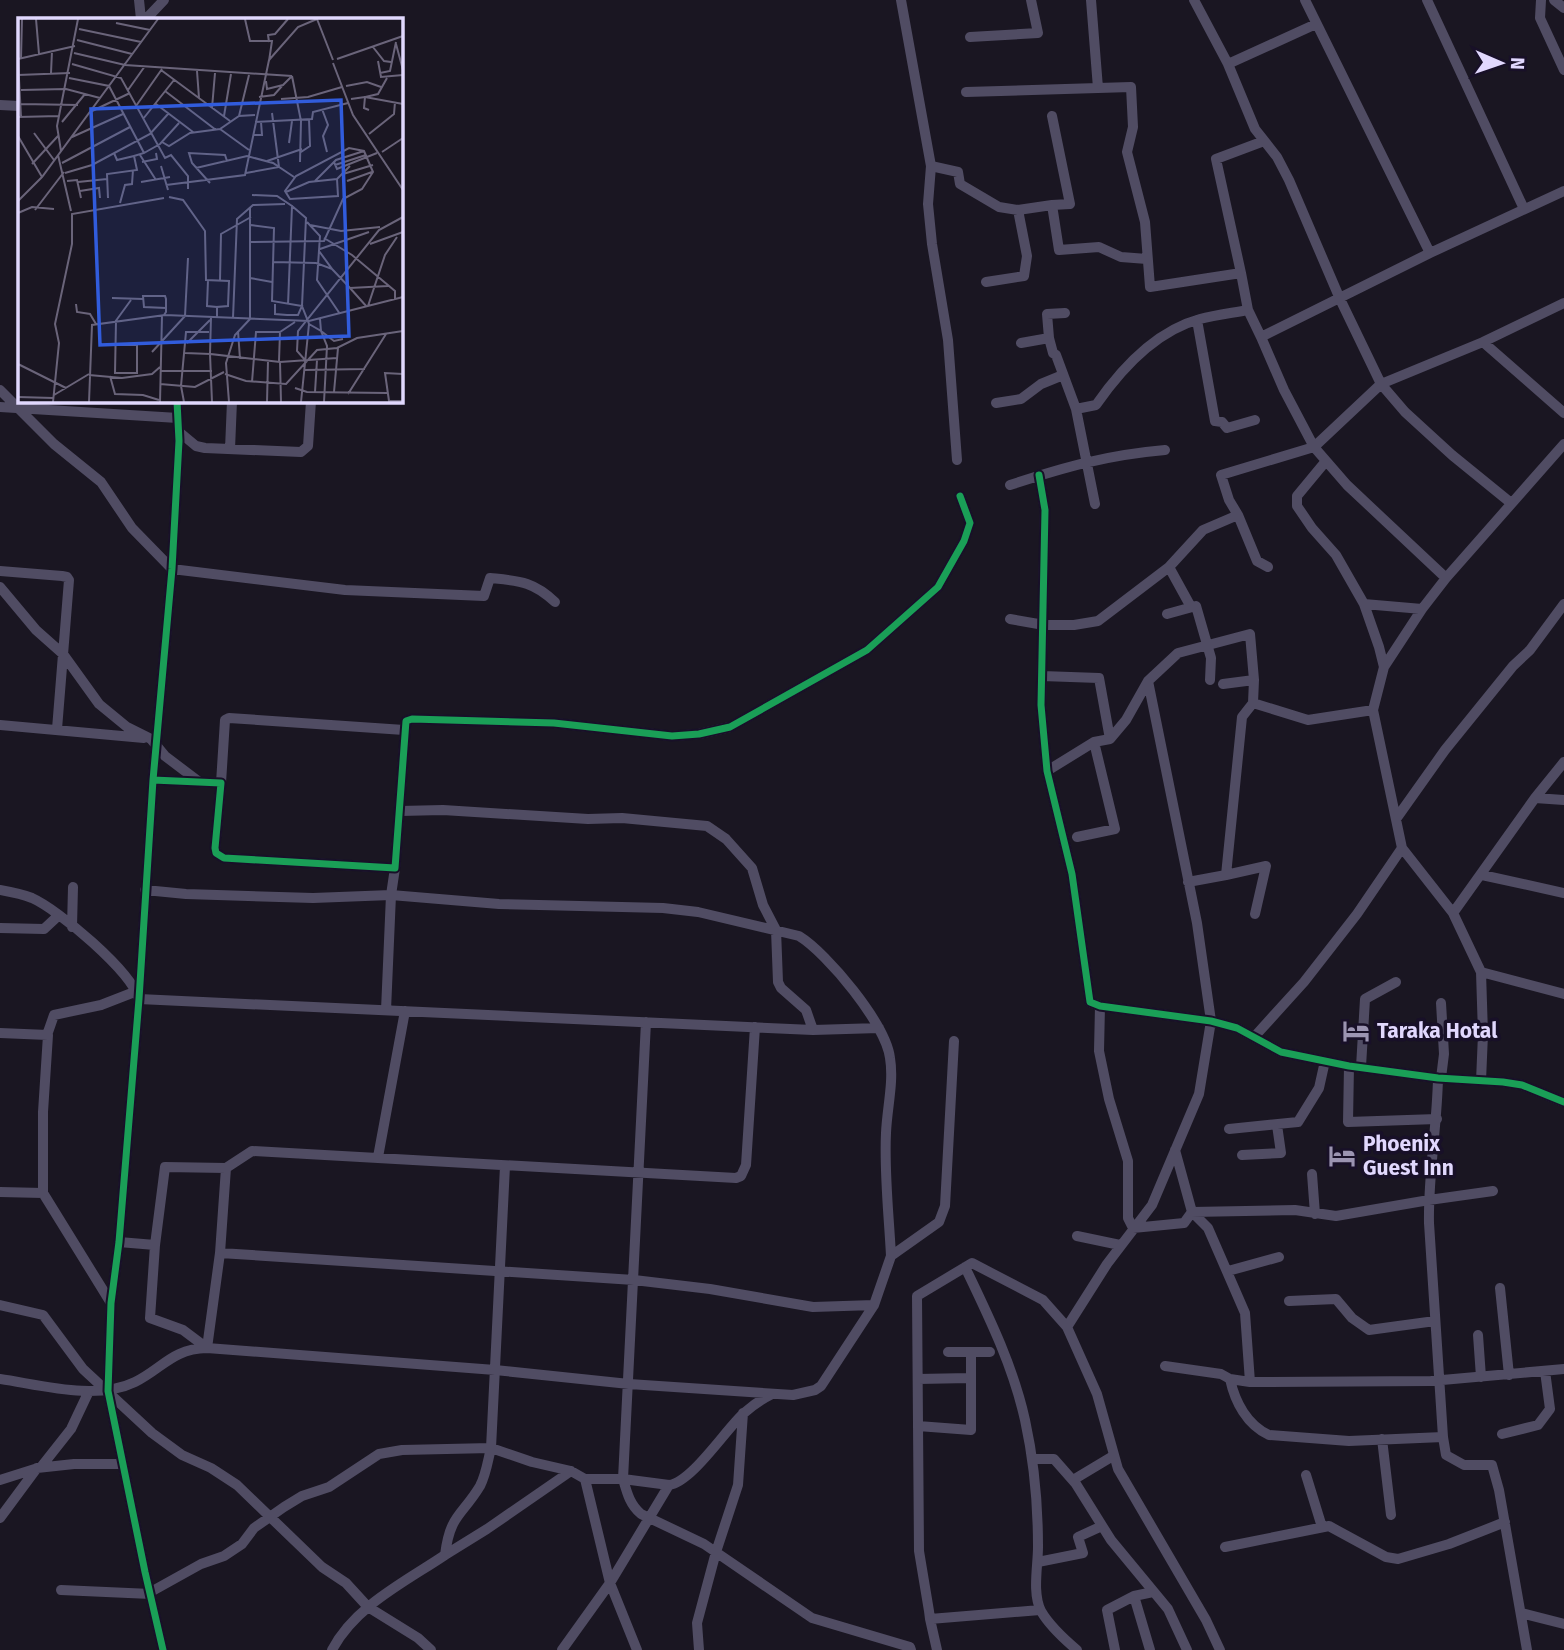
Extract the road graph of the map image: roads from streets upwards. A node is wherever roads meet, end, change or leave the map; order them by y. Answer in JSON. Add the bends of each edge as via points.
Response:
{"nodes":[{"id":1,"x":139,"y":0,"type":"edge"},
{"id":2,"x":164,"y":0,"type":"edge"},
{"id":3,"x":901,"y":0,"type":"edge"},
{"id":4,"x":1031,"y":0,"type":"edge"},
{"id":5,"x":1091,"y":0,"type":"edge"},
{"id":6,"x":1194,"y":0,"type":"edge"},
{"id":7,"x":1305,"y":0,"type":"edge"},
{"id":8,"x":1427,"y":0,"type":"edge"},
{"id":9,"x":1541,"y":0,"type":"edge"},
{"id":10,"x":1554,"y":0,"type":"edge"},
{"id":11,"x":1564,"y":8,"type":"edge"},
{"id":12,"x":141,"y":18,"type":"edge"},
{"id":13,"x":147,"y":18,"type":"edge"},
{"id":14,"x":1316,"y":24,"type":"junction"},
{"id":15,"x":970,"y":37,"type":"dead end"},
{"id":16,"x":1228,"y":64,"type":"junction"},
{"id":17,"x":1564,"y":70,"type":"edge"},
{"id":18,"x":1098,"y":88,"type":"junction"},
{"id":19,"x":966,"y":92,"type":"dead end"},
{"id":20,"x":0,"y":105,"type":"edge"},
{"id":21,"x":18,"y":106,"type":"edge"},
{"id":22,"x":1052,"y":116,"type":"dead end"},
{"id":23,"x":1264,"y":141,"type":"junction"},
{"id":24,"x":931,"y":166,"type":"junction"},
{"id":25,"x":1564,"y":191,"type":"edge"},
{"id":26,"x":1052,"y":205,"type":"junction"},
{"id":27,"x":1524,"y":209,"type":"junction"},
{"id":28,"x":1018,"y":210,"type":"junction"},
{"id":29,"x":1430,"y":253,"type":"junction"},
{"id":30,"x":1147,"y":259,"type":"junction"},
{"id":31,"x":1241,"y":273,"type":"junction"},
{"id":32,"x":986,"y":282,"type":"dead end"},
{"id":33,"x":1340,"y":299,"type":"junction"},
{"id":34,"x":1564,"y":303,"type":"edge"},
{"id":35,"x":1248,"y":310,"type":"junction"},
{"id":36,"x":1065,"y":313,"type":"dead end"},
{"id":37,"x":1197,"y":320,"type":"junction"},
{"id":38,"x":1261,"y":337,"type":"junction"},
{"id":39,"x":1049,"y":338,"type":"junction"},
{"id":40,"x":1483,"y":342,"type":"junction"},
{"id":41,"x":1021,"y":343,"type":"dead end"},
{"id":42,"x":1063,"y":375,"type":"junction"},
{"id":43,"x":1381,"y":384,"type":"junction"},
{"id":44,"x":0,"y":390,"type":"edge"},
{"id":45,"x":177,"y":402,"type":"edge"},
{"id":46,"x":232,"y":402,"type":"edge"},
{"id":47,"x":311,"y":402,"type":"edge"},
{"id":48,"x":996,"y":403,"type":"dead end"},
{"id":49,"x":0,"y":407,"type":"edge"},
{"id":50,"x":18,"y":408,"type":"junction"},
{"id":51,"x":1076,"y":409,"type":"junction"},
{"id":52,"x":1564,"y":413,"type":"edge"},
{"id":53,"x":178,"y":418,"type":"junction"},
{"id":54,"x":1255,"y":420,"type":"dead end"},
{"id":55,"x":178,"y":431,"type":"junction"},
{"id":56,"x":1564,"y":444,"type":"edge"},
{"id":57,"x":1314,"y":447,"type":"junction"},
{"id":58,"x":230,"y":449,"type":"junction"},
{"id":59,"x":1165,"y":450,"type":"dead end"},
{"id":60,"x":957,"y":460,"type":"dead end"},
{"id":61,"x":1086,"y":461,"type":"junction"},
{"id":62,"x":1326,"y":461,"type":"junction"},
{"id":63,"x":1040,"y":475,"type":"junction"},
{"id":64,"x":1010,"y":485,"type":"dead end"},
{"id":65,"x":960,"y":496,"type":"dead end"},
{"id":66,"x":1511,"y":503,"type":"junction"},
{"id":67,"x":1095,"y":504,"type":"dead end"},
{"id":68,"x":1238,"y":515,"type":"junction"},
{"id":69,"x":1169,"y":567,"type":"junction"},
{"id":70,"x":1268,"y":567,"type":"dead end"},
{"id":71,"x":172,"y":569,"type":"junction"},
{"id":72,"x":0,"y":571,"type":"edge"},
{"id":73,"x":1446,"y":578,"type":"junction"},
{"id":74,"x":0,"y":587,"type":"edge"},
{"id":75,"x":555,"y":602,"type":"dead end"},
{"id":76,"x":1364,"y":604,"type":"junction"},
{"id":77,"x":1564,"y":604,"type":"edge"},
{"id":78,"x":1191,"y":607,"type":"junction"},
{"id":79,"x":1422,"y":609,"type":"junction"},
{"id":80,"x":1167,"y":614,"type":"dead end"},
{"id":81,"x":1010,"y":619,"type":"dead end"},
{"id":82,"x":1044,"y":625,"type":"junction"},
{"id":83,"x":1208,"y":645,"type":"junction"},
{"id":84,"x":63,"y":654,"type":"junction"},
{"id":85,"x":1384,"y":667,"type":"junction"},
{"id":86,"x":1042,"y":676,"type":"junction"},
{"id":87,"x":1210,"y":680,"type":"dead end"},
{"id":88,"x":1254,"y":680,"type":"junction"},
{"id":89,"x":1148,"y":681,"type":"junction"},
{"id":90,"x":1223,"y":684,"type":"dead end"},
{"id":91,"x":1253,"y":703,"type":"junction"},
{"id":92,"x":1373,"y":710,"type":"junction"},
{"id":93,"x":0,"y":725,"type":"edge"},
{"id":94,"x":57,"y":729,"type":"junction"},
{"id":95,"x":404,"y":730,"type":"junction"},
{"id":96,"x":1110,"y":739,"type":"junction"},
{"id":97,"x":155,"y":742,"type":"junction"},
{"id":98,"x":1094,"y":743,"type":"junction"},
{"id":99,"x":1564,"y":762,"type":"edge"},
{"id":100,"x":1047,"y":771,"type":"junction"},
{"id":101,"x":153,"y":780,"type":"junction"},
{"id":102,"x":200,"y":782,"type":"junction"},
{"id":103,"x":220,"y":783,"type":"junction"},
{"id":104,"x":1535,"y":798,"type":"junction"},
{"id":105,"x":1564,"y":800,"type":"edge"},
{"id":106,"x":401,"y":811,"type":"junction"},
{"id":107,"x":1396,"y":819,"type":"junction"},
{"id":108,"x":1077,"y":837,"type":"dead end"},
{"id":109,"x":1402,"y":848,"type":"junction"},
{"id":110,"x":395,"y":868,"type":"junction"},
{"id":111,"x":1482,"y":874,"type":"junction"},
{"id":112,"x":1226,"y":875,"type":"junction"},
{"id":113,"x":1188,"y":882,"type":"junction"},
{"id":114,"x":73,"y":887,"type":"dead end"},
{"id":115,"x":0,"y":890,"type":"edge"},
{"id":116,"x":145,"y":890,"type":"junction"},
{"id":117,"x":1564,"y":893,"type":"edge"},
{"id":118,"x":391,"y":895,"type":"junction"},
{"id":119,"x":1453,"y":913,"type":"junction"},
{"id":120,"x":1255,"y":914,"type":"dead end"},
{"id":121,"x":59,"y":915,"type":"junction"},
{"id":122,"x":72,"y":926,"type":"junction"},
{"id":123,"x":0,"y":928,"type":"edge"},
{"id":124,"x":775,"y":930,"type":"junction"},
{"id":125,"x":1481,"y":972,"type":"junction"},
{"id":126,"x":1396,"y":982,"type":"dead end"},
{"id":127,"x":1564,"y":994,"type":"edge"},
{"id":128,"x":138,"y":995,"type":"junction"},
{"id":129,"x":1440,"y":1003,"type":"dead end"},
{"id":130,"x":1100,"y":1006,"type":"junction"},
{"id":131,"x":386,"y":1010,"type":"junction"},
{"id":132,"x":405,"y":1011,"type":"junction"},
{"id":133,"x":1211,"y":1021,"type":"junction"},
{"id":134,"x":646,"y":1022,"type":"junction"},
{"id":135,"x":755,"y":1027,"type":"junction"},
{"id":136,"x":879,"y":1028,"type":"junction"},
{"id":137,"x":813,"y":1030,"type":"junction"},
{"id":138,"x":0,"y":1033,"type":"edge"},
{"id":139,"x":47,"y":1035,"type":"junction"},
{"id":140,"x":1255,"y":1036,"type":"junction"},
{"id":141,"x":954,"y":1041,"type":"dead end"},
{"id":142,"x":1325,"y":1061,"type":"junction"},
{"id":143,"x":1355,"y":1067,"type":"junction"},
{"id":144,"x":1440,"y":1078,"type":"junction"},
{"id":145,"x":1482,"y":1081,"type":"junction"},
{"id":146,"x":1564,"y":1102,"type":"edge"},
{"id":147,"x":1437,"y":1119,"type":"junction"},
{"id":148,"x":1277,"y":1125,"type":"junction"},
{"id":149,"x":1228,"y":1129,"type":"dead end"},
{"id":150,"x":1175,"y":1150,"type":"junction"},
{"id":151,"x":1242,"y":1155,"type":"dead end"},
{"id":152,"x":378,"y":1157,"type":"junction"},
{"id":153,"x":505,"y":1166,"type":"junction"},
{"id":154,"x":226,"y":1168,"type":"junction"},
{"id":155,"x":639,"y":1172,"type":"junction"},
{"id":156,"x":1312,"y":1174,"type":"dead end"},
{"id":157,"x":1493,"y":1191,"type":"dead end"},
{"id":158,"x":0,"y":1192,"type":"edge"},
{"id":159,"x":43,"y":1194,"type":"junction"},
{"id":160,"x":1429,"y":1200,"type":"junction"},
{"id":161,"x":1192,"y":1212,"type":"junction"},
{"id":162,"x":1315,"y":1214,"type":"junction"},
{"id":163,"x":1133,"y":1228,"type":"junction"},
{"id":164,"x":1077,"y":1236,"type":"dead end"},
{"id":165,"x":119,"y":1242,"type":"junction"},
{"id":166,"x":155,"y":1245,"type":"junction"},
{"id":167,"x":1120,"y":1245,"type":"junction"},
{"id":168,"x":220,"y":1253,"type":"junction"},
{"id":169,"x":891,"y":1256,"type":"junction"},
{"id":170,"x":1279,"y":1257,"type":"dead end"},
{"id":171,"x":965,"y":1267,"type":"junction"},
{"id":172,"x":1228,"y":1271,"type":"junction"},
{"id":173,"x":500,"y":1272,"type":"junction"},
{"id":174,"x":634,"y":1280,"type":"junction"},
{"id":175,"x":1500,"y":1288,"type":"dead end"},
{"id":176,"x":1289,"y":1301,"type":"dead end"},
{"id":177,"x":111,"y":1303,"type":"junction"},
{"id":178,"x":0,"y":1304,"type":"edge"},
{"id":179,"x":874,"y":1305,"type":"junction"},
{"id":180,"x":1435,"y":1321,"type":"junction"},
{"id":181,"x":1068,"y":1327,"type":"junction"},
{"id":182,"x":1478,"y":1335,"type":"dead end"},
{"id":183,"x":207,"y":1348,"type":"junction"},
{"id":184,"x":948,"y":1352,"type":"dead end"},
{"id":185,"x":971,"y":1352,"type":"junction"},
{"id":186,"x":990,"y":1352,"type":"dead end"},
{"id":187,"x":1165,"y":1366,"type":"dead end"},
{"id":188,"x":1564,"y":1369,"type":"edge"},
{"id":189,"x":495,"y":1370,"type":"junction"},
{"id":190,"x":1545,"y":1371,"type":"junction"},
{"id":191,"x":1509,"y":1375,"type":"junction"},
{"id":192,"x":1481,"y":1377,"type":"junction"},
{"id":193,"x":970,"y":1378,"type":"junction"},
{"id":194,"x":918,"y":1379,"type":"junction"},
{"id":195,"x":1230,"y":1379,"type":"junction"},
{"id":196,"x":0,"y":1380,"type":"edge"},
{"id":197,"x":1440,"y":1380,"type":"junction"},
{"id":198,"x":1250,"y":1382,"type":"junction"},
{"id":199,"x":629,"y":1384,"type":"junction"},
{"id":200,"x":89,"y":1391,"type":"junction"},
{"id":201,"x":108,"y":1391,"type":"junction"},
{"id":202,"x":772,"y":1394,"type":"junction"},
{"id":203,"x":743,"y":1413,"type":"junction"},
{"id":204,"x":918,"y":1426,"type":"junction"},
{"id":205,"x":1502,"y":1434,"type":"dead end"},
{"id":206,"x":1443,"y":1437,"type":"junction"},
{"id":207,"x":1382,"y":1440,"type":"junction"},
{"id":208,"x":492,"y":1448,"type":"junction"},
{"id":209,"x":1113,"y":1455,"type":"junction"},
{"id":210,"x":1032,"y":1459,"type":"junction"},
{"id":211,"x":122,"y":1464,"type":"junction"},
{"id":212,"x":37,"y":1468,"type":"junction"},
{"id":213,"x":571,"y":1471,"type":"junction"},
{"id":214,"x":1306,"y":1475,"type":"dead end"},
{"id":215,"x":585,"y":1479,"type":"junction"},
{"id":216,"x":622,"y":1479,"type":"junction"},
{"id":217,"x":0,"y":1480,"type":"edge"},
{"id":218,"x":1073,"y":1480,"type":"junction"},
{"id":219,"x":669,"y":1485,"type":"junction"},
{"id":220,"x":1391,"y":1515,"type":"dead end"},
{"id":221,"x":270,"y":1517,"type":"junction"},
{"id":222,"x":0,"y":1518,"type":"edge"},
{"id":223,"x":650,"y":1518,"type":"junction"},
{"id":224,"x":1505,"y":1522,"type":"junction"},
{"id":225,"x":1102,"y":1526,"type":"junction"},
{"id":226,"x":1321,"y":1527,"type":"junction"},
{"id":227,"x":1225,"y":1547,"type":"dead end"},
{"id":228,"x":716,"y":1552,"type":"junction"},
{"id":229,"x":445,"y":1555,"type":"junction"},
{"id":230,"x":1038,"y":1562,"type":"junction"},
{"id":231,"x":610,"y":1583,"type":"junction"},
{"id":232,"x":61,"y":1590,"type":"dead end"},
{"id":233,"x":1153,"y":1592,"type":"junction"},
{"id":234,"x":150,"y":1593,"type":"junction"},
{"id":235,"x":1134,"y":1595,"type":"junction"},
{"id":236,"x":368,"y":1607,"type":"junction"},
{"id":237,"x":1040,"y":1610,"type":"junction"},
{"id":238,"x":1521,"y":1614,"type":"junction"},
{"id":239,"x":930,"y":1619,"type":"junction"},
{"id":240,"x":1564,"y":1624,"type":"edge"},
{"id":241,"x":1073,"y":1649,"type":"edge"},
{"id":242,"x":163,"y":1650,"type":"edge"},
{"id":243,"x":332,"y":1650,"type":"edge"},
{"id":244,"x":432,"y":1650,"type":"edge"},
{"id":245,"x":562,"y":1650,"type":"edge"},
{"id":246,"x":637,"y":1650,"type":"edge"},
{"id":247,"x":699,"y":1650,"type":"edge"},
{"id":248,"x":911,"y":1650,"type":"edge"},
{"id":249,"x":937,"y":1650,"type":"edge"},
{"id":250,"x":1115,"y":1650,"type":"edge"},
{"id":251,"x":1150,"y":1650,"type":"edge"},
{"id":252,"x":1187,"y":1650,"type":"edge"},
{"id":253,"x":1220,"y":1650,"type":"edge"},
{"id":254,"x":1527,"y":1650,"type":"edge"}],
"edges":[{"from":1,"to":12,"type":"street"},
{"from":2,"to":13,"type":"street"},
{"from":3,"to":24,"type":"street"},
{"from":4,"to":15,"type":"street","via":[[1038,33]]},
{"from":5,"to":18,"type":"street"},
{"from":6,"to":16,"type":"street"},
{"from":7,"to":14,"type":"street"},
{"from":8,"to":27,"type":"street"},
{"from":9,"to":17,"type":"street","via":[[1540,18]]},
{"from":10,"to":11,"type":"street"},
{"from":14,"to":16,"type":"street"},
{"from":14,"to":29,"type":"street"},
{"from":16,"to":23,"type":"street"},
{"from":18,"to":19,"type":"street"},
{"from":18,"to":30,"type":"street","via":[[1131,87],[1133,127],[1127,152],[1145,222]]},
{"from":20,"to":21,"type":"street"},
{"from":22,"to":26,"type":"street","via":[[1070,204]]},
{"from":23,"to":31,"type":"street","via":[[1216,159]]},
{"from":23,"to":33,"type":"street","via":[[1289,180]]},
{"from":24,"to":28,"type":"street","via":[[956,170],[960,184],[999,206]]},
{"from":24,"to":60,"type":"street","via":[[928,204],[955,398]]},
{"from":25,"to":27,"type":"street"},
{"from":26,"to":28,"type":"street"},
{"from":26,"to":30,"type":"street","via":[[1059,250],[1099,247],[1121,257]]},
{"from":27,"to":29,"type":"street"},
{"from":28,"to":32,"type":"street","via":[[1027,256],[1024,276]]},
{"from":29,"to":33,"type":"street"},
{"from":30,"to":31,"type":"street","via":[[1150,287]]},
{"from":31,"to":35,"type":"street"},
{"from":33,"to":38,"type":"street"},
{"from":33,"to":43,"type":"street"},
{"from":34,"to":40,"type":"street"},
{"from":35,"to":37,"type":"street"},
{"from":35,"to":38,"type":"street"},
{"from":36,"to":39,"type":"street","via":[[1047,314]]},
{"from":37,"to":51,"type":"street","via":[[1155,340],[1114,379],[1096,405]]},
{"from":37,"to":54,"type":"street","via":[[1215,421],[1227,428]]},
{"from":38,"to":57,"type":"street"},
{"from":39,"to":41,"type":"street"},
{"from":39,"to":42,"type":"street"},
{"from":40,"to":43,"type":"street"},
{"from":40,"to":52,"type":"street"},
{"from":42,"to":48,"type":"street","via":[[1021,398]]},
{"from":42,"to":51,"type":"street"},
{"from":43,"to":57,"type":"street"},
{"from":43,"to":66,"type":"street","via":[[1405,412]]},
{"from":44,"to":50,"type":"street"},
{"from":45,"to":53,"type":"street"},
{"from":46,"to":58,"type":"street"},
{"from":47,"to":58,"type":"street","via":[[307,446],[301,452]]},
{"from":49,"to":50,"type":"street"},
{"from":50,"to":53,"type":"street"},
{"from":50,"to":71,"type":"street","via":[[100,482],[132,528]]},
{"from":51,"to":61,"type":"street"},
{"from":53,"to":55,"type":"street"},
{"from":55,"to":58,"type":"street","via":[[196,446]]},
{"from":55,"to":71,"type":"street"},
{"from":56,"to":66,"type":"street"},
{"from":57,"to":62,"type":"street"},
{"from":57,"to":68,"type":"street","via":[[1222,475]]},
{"from":59,"to":61,"type":"street"},
{"from":61,"to":63,"type":"street"},
{"from":61,"to":67,"type":"street"},
{"from":62,"to":73,"type":"street"},
{"from":62,"to":76,"type":"street","via":[[1297,496],[1297,506],[1333,549]]},
{"from":63,"to":64,"type":"street"},
{"from":63,"to":82,"type":"street","via":[[1045,510]]},
{"from":65,"to":95,"type":"street","via":[[970,523],[938,587],[867,650],[730,727],[672,736],[554,723],[412,719],[406,721]]},
{"from":66,"to":73,"type":"street"},
{"from":68,"to":69,"type":"street","via":[[1203,530]]},
{"from":68,"to":70,"type":"street","via":[[1257,561]]},
{"from":69,"to":78,"type":"street"},
{"from":69,"to":82,"type":"street","via":[[1098,621]]},
{"from":71,"to":75,"type":"street","via":[[345,590],[484,596],[490,578],[524,582]]},
{"from":71,"to":97,"type":"street"},
{"from":72,"to":84,"type":"street","via":[[67,577]]},
{"from":73,"to":79,"type":"street"},
{"from":74,"to":84,"type":"street"},
{"from":76,"to":79,"type":"street"},
{"from":76,"to":85,"type":"street"},
{"from":77,"to":107,"type":"street","via":[[1445,750]]},
{"from":78,"to":80,"type":"street"},
{"from":78,"to":83,"type":"street","via":[[1196,606]]},
{"from":79,"to":85,"type":"street"},
{"from":81,"to":82,"type":"street"},
{"from":82,"to":86,"type":"street"},
{"from":83,"to":87,"type":"street"},
{"from":83,"to":88,"type":"street","via":[[1251,634]]},
{"from":83,"to":89,"type":"street","via":[[1178,653]]},
{"from":84,"to":94,"type":"street"},
{"from":84,"to":97,"type":"street","via":[[99,704]]},
{"from":85,"to":92,"type":"street"},
{"from":86,"to":96,"type":"street","via":[[1099,678]]},
{"from":86,"to":100,"type":"street"},
{"from":88,"to":90,"type":"street"},
{"from":88,"to":91,"type":"street"},
{"from":89,"to":96,"type":"street"},
{"from":89,"to":113,"type":"street"},
{"from":91,"to":92,"type":"street","via":[[1308,720]]},
{"from":91,"to":112,"type":"street","via":[[1242,717]]},
{"from":92,"to":107,"type":"street"},
{"from":93,"to":94,"type":"street"},
{"from":94,"to":97,"type":"street"},
{"from":95,"to":103,"type":"street","via":[[229,718],[225,720]]},
{"from":95,"to":106,"type":"street"},
{"from":96,"to":98,"type":"street"},
{"from":97,"to":101,"type":"street"},
{"from":97,"to":102,"type":"street","via":[[165,756]]},
{"from":98,"to":100,"type":"street"},
{"from":98,"to":108,"type":"street","via":[[1115,829]]},
{"from":99,"to":104,"type":"street"},
{"from":100,"to":130,"type":"street","via":[[1072,874],[1090,1002]]},
{"from":101,"to":102,"type":"street"},
{"from":101,"to":116,"type":"street"},
{"from":102,"to":103,"type":"street"},
{"from":103,"to":110,"type":"street","via":[[215,848],[224,858]]},
{"from":104,"to":105,"type":"street"},
{"from":104,"to":111,"type":"street"},
{"from":106,"to":110,"type":"street"},
{"from":106,"to":124,"type":"street","via":[[622,818],[707,826],[752,868]]},
{"from":107,"to":109,"type":"street"},
{"from":109,"to":119,"type":"street"},
{"from":109,"to":140,"type":"street","via":[[1304,982]]},
{"from":110,"to":118,"type":"street"},
{"from":111,"to":117,"type":"street"},
{"from":111,"to":119,"type":"street"},
{"from":112,"to":113,"type":"street"},
{"from":112,"to":120,"type":"street","via":[[1266,866]]},
{"from":113,"to":133,"type":"street"},
{"from":114,"to":122,"type":"street"},
{"from":115,"to":121,"type":"street","via":[[33,899]]},
{"from":116,"to":118,"type":"street","via":[[313,898]]},
{"from":116,"to":128,"type":"street"},
{"from":118,"to":124,"type":"street","via":[[499,904],[663,908]]},
{"from":118,"to":131,"type":"street"},
{"from":119,"to":125,"type":"street"},
{"from":121,"to":122,"type":"street"},
{"from":121,"to":123,"type":"street","via":[[44,929]]},
{"from":122,"to":128,"type":"street","via":[[108,957]]},
{"from":124,"to":136,"type":"street","via":[[813,944]]},
{"from":124,"to":137,"type":"street","via":[[778,982],[806,1010]]},
{"from":125,"to":127,"type":"street"},
{"from":125,"to":145,"type":"street"},
{"from":126,"to":143,"type":"street","via":[[1365,999]]},
{"from":128,"to":131,"type":"street"},
{"from":128,"to":139,"type":"street","via":[[54,1015]]},
{"from":128,"to":165,"type":"street"},
{"from":129,"to":144,"type":"street","via":[[1444,1054]]},
{"from":130,"to":133,"type":"street"},
{"from":130,"to":163,"type":"street","via":[[1099,1051],[1128,1161],[1128,1217]]},
{"from":131,"to":132,"type":"street"},
{"from":132,"to":134,"type":"street"},
{"from":132,"to":152,"type":"street"},
{"from":133,"to":140,"type":"street"},
{"from":133,"to":150,"type":"street","via":[[1199,1094]]},
{"from":134,"to":135,"type":"street"},
{"from":134,"to":155,"type":"street"},
{"from":135,"to":137,"type":"street"},
{"from":135,"to":155,"type":"street","via":[[746,1165],[741,1176]]},
{"from":136,"to":137,"type":"street"},
{"from":136,"to":169,"type":"street","via":[[890,1057],[886,1135]]},
{"from":138,"to":139,"type":"street"},
{"from":139,"to":159,"type":"street"},
{"from":140,"to":142,"type":"street","via":[[1281,1052]]},
{"from":141,"to":169,"type":"street","via":[[945,1206],[939,1222]]},
{"from":142,"to":143,"type":"street"},
{"from":142,"to":148,"type":"street","via":[[1318,1088],[1298,1122]]},
{"from":143,"to":144,"type":"street"},
{"from":143,"to":147,"type":"street","via":[[1348,1122]]},
{"from":144,"to":145,"type":"street"},
{"from":144,"to":147,"type":"street"},
{"from":145,"to":146,"type":"street","via":[[1522,1085]]},
{"from":147,"to":160,"type":"street"},
{"from":148,"to":149,"type":"street"},
{"from":148,"to":151,"type":"street","via":[[1280,1153]]},
{"from":150,"to":161,"type":"street"},
{"from":150,"to":163,"type":"street","via":[[1152,1205]]},
{"from":152,"to":153,"type":"street"},
{"from":152,"to":154,"type":"street","via":[[252,1151]]},
{"from":153,"to":155,"type":"street"},
{"from":153,"to":173,"type":"street"},
{"from":154,"to":166,"type":"street","via":[[165,1167]]},
{"from":154,"to":168,"type":"street"},
{"from":155,"to":174,"type":"street"},
{"from":156,"to":162,"type":"street"},
{"from":157,"to":160,"type":"street"},
{"from":158,"to":159,"type":"street"},
{"from":159,"to":177,"type":"street"},
{"from":160,"to":162,"type":"street","via":[[1336,1216]]},
{"from":160,"to":180,"type":"street"},
{"from":161,"to":162,"type":"street","via":[[1295,1210]]},
{"from":161,"to":163,"type":"street","via":[[1184,1223]]},
{"from":161,"to":172,"type":"street","via":[[1208,1227]]},
{"from":163,"to":167,"type":"street"},
{"from":164,"to":167,"type":"street"},
{"from":165,"to":166,"type":"street"},
{"from":165,"to":177,"type":"street"},
{"from":166,"to":183,"type":"street","via":[[150,1318],[183,1330]]},
{"from":167,"to":181,"type":"street"},
{"from":168,"to":173,"type":"street"},
{"from":168,"to":183,"type":"street"},
{"from":169,"to":179,"type":"street"},
{"from":170,"to":172,"type":"street"},
{"from":171,"to":181,"type":"street","via":[[972,1263],[1032,1293]]},
{"from":171,"to":194,"type":"street","via":[[917,1296]]},
{"from":171,"to":210,"type":"street","via":[[1013,1371]]},
{"from":172,"to":198,"type":"street","via":[[1245,1313]]},
{"from":173,"to":174,"type":"street"},
{"from":173,"to":189,"type":"street"},
{"from":174,"to":179,"type":"street","via":[[813,1307]]},
{"from":174,"to":199,"type":"street"},
{"from":175,"to":191,"type":"street"},
{"from":176,"to":180,"type":"street","via":[[1336,1300],[1368,1330]]},
{"from":177,"to":201,"type":"street"},
{"from":178,"to":201,"type":"street","via":[[43,1315],[83,1369]]},
{"from":179,"to":202,"type":"street","via":[[821,1386],[804,1394]]},
{"from":180,"to":197,"type":"street"},
{"from":181,"to":209,"type":"street","via":[[1097,1394]]},
{"from":182,"to":192,"type":"street"},
{"from":183,"to":189,"type":"street"},
{"from":183,"to":201,"type":"street","via":[[190,1349],[134,1382]]},
{"from":184,"to":185,"type":"street"},
{"from":185,"to":186,"type":"street"},
{"from":185,"to":193,"type":"street"},
{"from":187,"to":195,"type":"street"},
{"from":188,"to":190,"type":"street"},
{"from":189,"to":199,"type":"street"},
{"from":189,"to":208,"type":"street"},
{"from":190,"to":191,"type":"street"},
{"from":190,"to":205,"type":"street","via":[[1550,1409],[1538,1425]]},
{"from":191,"to":192,"type":"street"},
{"from":192,"to":197,"type":"street"},
{"from":193,"to":194,"type":"street"},
{"from":193,"to":204,"type":"street","via":[[971,1430]]},
{"from":194,"to":204,"type":"street"},
{"from":195,"to":198,"type":"street"},
{"from":195,"to":207,"type":"street","via":[[1235,1401],[1258,1430],[1269,1435]]},
{"from":196,"to":200,"type":"street"},
{"from":197,"to":198,"type":"street"},
{"from":197,"to":206,"type":"street"},
{"from":199,"to":202,"type":"street"},
{"from":199,"to":216,"type":"street"},
{"from":200,"to":201,"type":"street"},
{"from":200,"to":212,"type":"street","via":[[71,1429]]},
{"from":201,"to":211,"type":"street"},
{"from":201,"to":221,"type":"street","via":[[152,1433],[237,1485]]},
{"from":202,"to":203,"type":"street"},
{"from":203,"to":219,"type":"street","via":[[690,1473]]},
{"from":203,"to":228,"type":"street","via":[[737,1485]]},
{"from":204,"to":239,"type":"street","via":[[919,1551]]},
{"from":206,"to":207,"type":"street"},
{"from":206,"to":224,"type":"street","via":[[1446,1455],[1464,1465],[1492,1465]]},
{"from":207,"to":220,"type":"street"},
{"from":208,"to":213,"type":"street"},
{"from":208,"to":221,"type":"street","via":[[379,1454],[329,1487],[302,1496]]},
{"from":208,"to":229,"type":"street","via":[[481,1485],[447,1534]]},
{"from":209,"to":218,"type":"street"},
{"from":209,"to":253,"type":"street"},
{"from":210,"to":218,"type":"street","via":[[1054,1459]]},
{"from":210,"to":230,"type":"street"},
{"from":211,"to":212,"type":"street"},
{"from":211,"to":234,"type":"street"},
{"from":212,"to":217,"type":"street"},
{"from":212,"to":222,"type":"street"},
{"from":213,"to":215,"type":"street"},
{"from":213,"to":229,"type":"street"},
{"from":214,"to":226,"type":"street"},
{"from":215,"to":216,"type":"street"},
{"from":215,"to":231,"type":"street"},
{"from":216,"to":219,"type":"street"},
{"from":216,"to":223,"type":"street","via":[[634,1508]]},
{"from":218,"to":225,"type":"street"},
{"from":219,"to":223,"type":"street"},
{"from":221,"to":234,"type":"street","via":[[224,1556]]},
{"from":221,"to":236,"type":"street"},
{"from":223,"to":228,"type":"street"},
{"from":223,"to":231,"type":"street"},
{"from":224,"to":226,"type":"street","via":[[1398,1559],[1386,1557],[1337,1528]]},
{"from":224,"to":238,"type":"street"},
{"from":225,"to":230,"type":"street","via":[[1079,1537],[1083,1553]]},
{"from":225,"to":233,"type":"street"},
{"from":226,"to":227,"type":"street"},
{"from":228,"to":247,"type":"street","via":[[697,1623]]},
{"from":228,"to":248,"type":"street","via":[[812,1618]]},
{"from":229,"to":236,"type":"street"},
{"from":230,"to":237,"type":"street"},
{"from":231,"to":245,"type":"street"},
{"from":231,"to":246,"type":"street"},
{"from":232,"to":234,"type":"street"},
{"from":233,"to":235,"type":"street"},
{"from":233,"to":252,"type":"street","via":[[1168,1609]]},
{"from":234,"to":242,"type":"street"},
{"from":235,"to":250,"type":"street","via":[[1107,1610]]},
{"from":235,"to":251,"type":"street"},
{"from":236,"to":243,"type":"street","via":[[340,1634]]},
{"from":236,"to":244,"type":"street"},
{"from":237,"to":239,"type":"street"},
{"from":237,"to":241,"type":"street"},
{"from":238,"to":240,"type":"street"},
{"from":238,"to":254,"type":"street"},
{"from":239,"to":249,"type":"street"}]}
